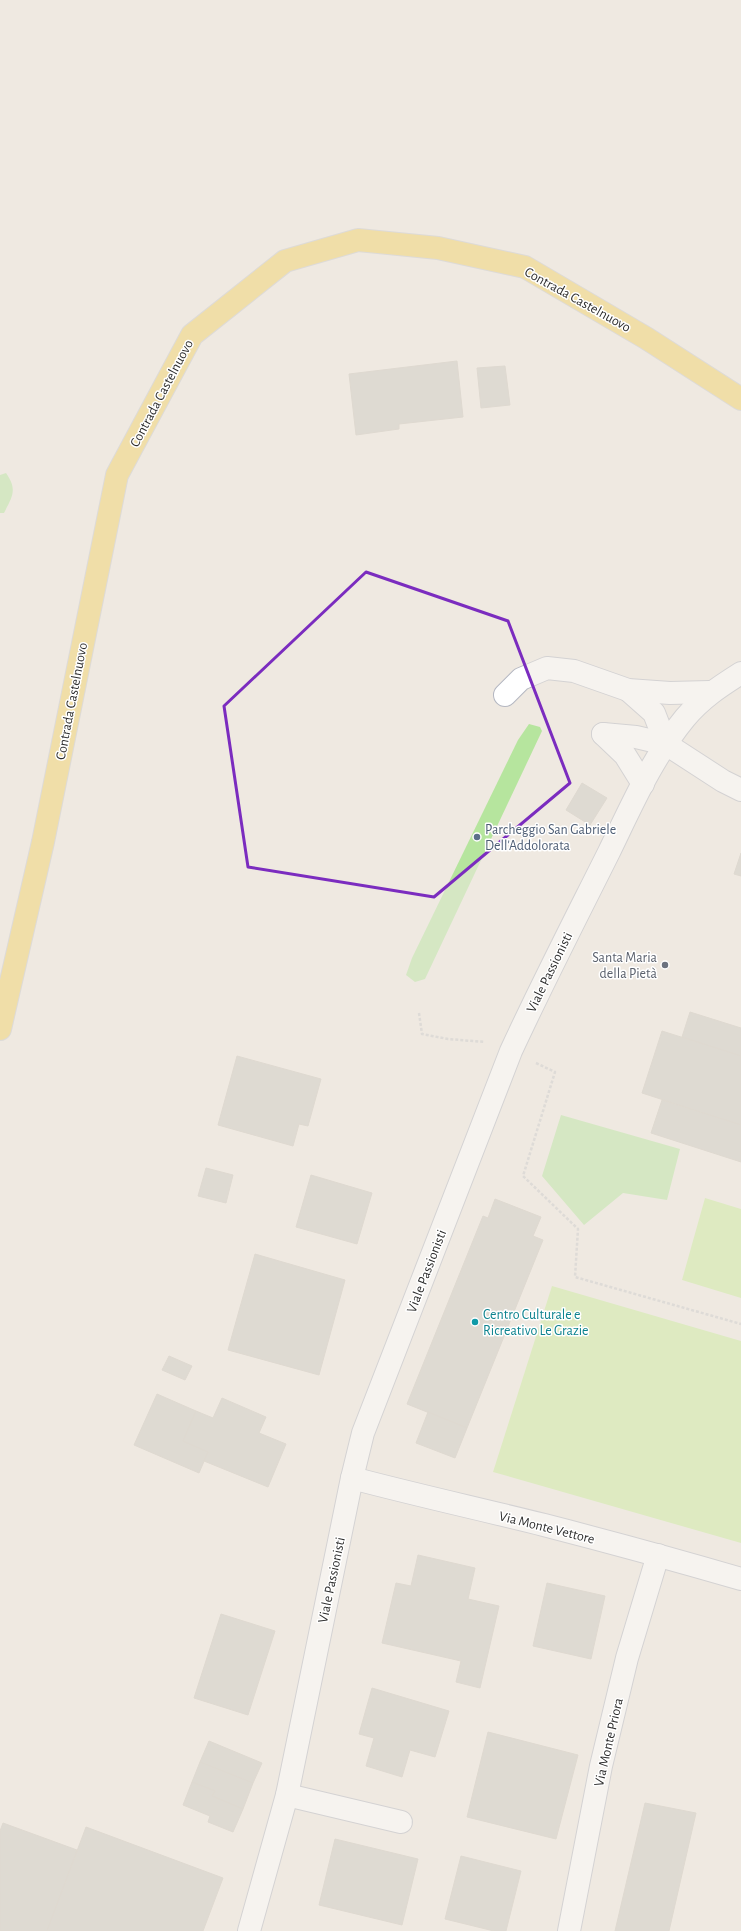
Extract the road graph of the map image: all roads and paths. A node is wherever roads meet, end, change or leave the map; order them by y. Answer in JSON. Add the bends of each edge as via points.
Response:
{"nodes":[{"id":1,"x":741,"y":399,"type":"edge"},
{"id":2,"x":741,"y":673,"type":"edge"},
{"id":3,"x":628,"y":690,"type":"junction"},
{"id":4,"x":710,"y":692,"type":"junction"},
{"id":5,"x":505,"y":695,"type":"dead end"},
{"id":6,"x":666,"y":744,"type":"junction"},
{"id":7,"x":643,"y":784,"type":"junction"},
{"id":8,"x":741,"y":790,"type":"edge"},
{"id":9,"x":419,"y":1013,"type":"dead end"},
{"id":10,"x":0,"y":1029,"type":"edge"},
{"id":11,"x":512,"y":1051,"type":"junction"},
{"id":12,"x":741,"y":1324,"type":"edge"},
{"id":13,"x":352,"y":1478,"type":"junction"},
{"id":14,"x":658,"y":1555,"type":"junction"},
{"id":15,"x":741,"y":1579,"type":"edge"},
{"id":16,"x":287,"y":1795,"type":"junction"},
{"id":17,"x":401,"y":1822,"type":"dead end"},
{"id":18,"x":249,"y":1931,"type":"edge"},
{"id":19,"x":569,"y":1931,"type":"edge"}],
"edges":[{"from":1,"to":10,"type":"main road","name":"Contrada Castelnuovo","via":[[646,338],[525,268],[438,248],[358,240],[285,261],[192,335],[117,475],[43,842]]},
{"from":2,"to":4,"type":"street","name":"Viale Passionisti"},
{"from":3,"to":4,"type":"street"},
{"from":3,"to":5,"type":"street","via":[[574,671],[547,668],[521,679]]},
{"from":3,"to":6,"type":"street","via":[[654,713]]},
{"from":4,"to":6,"type":"street","name":"Viale Passionisti"},
{"from":6,"to":7,"type":"street","name":"Viale Passionisti"},
{"from":6,"to":7,"type":"street","via":[[636,737],[603,734],[625,755]]},
{"from":6,"to":8,"type":"street"},
{"from":7,"to":11,"type":"street","name":"Viale Passionisti"},
{"from":9,"to":11,"type":"path","via":[[422,1034],[494,1043]]},
{"from":11,"to":12,"type":"path","via":[[555,1072],[523,1176],[578,1229],[575,1277]]},
{"from":11,"to":13,"type":"street","name":"Viale Passionisti","via":[[363,1433]]},
{"from":13,"to":14,"type":"street","name":"Via Monte Vettore"},
{"from":13,"to":16,"type":"street","name":"Viale Passionisti"},
{"from":14,"to":15,"type":"street","name":"Via Monte Vettore"},
{"from":14,"to":19,"type":"street","name":"Via Monte Priora","via":[[627,1658],[601,1766]]},
{"from":16,"to":17,"type":"street"},
{"from":16,"to":18,"type":"street","name":"Viale Passionisti"}]}
